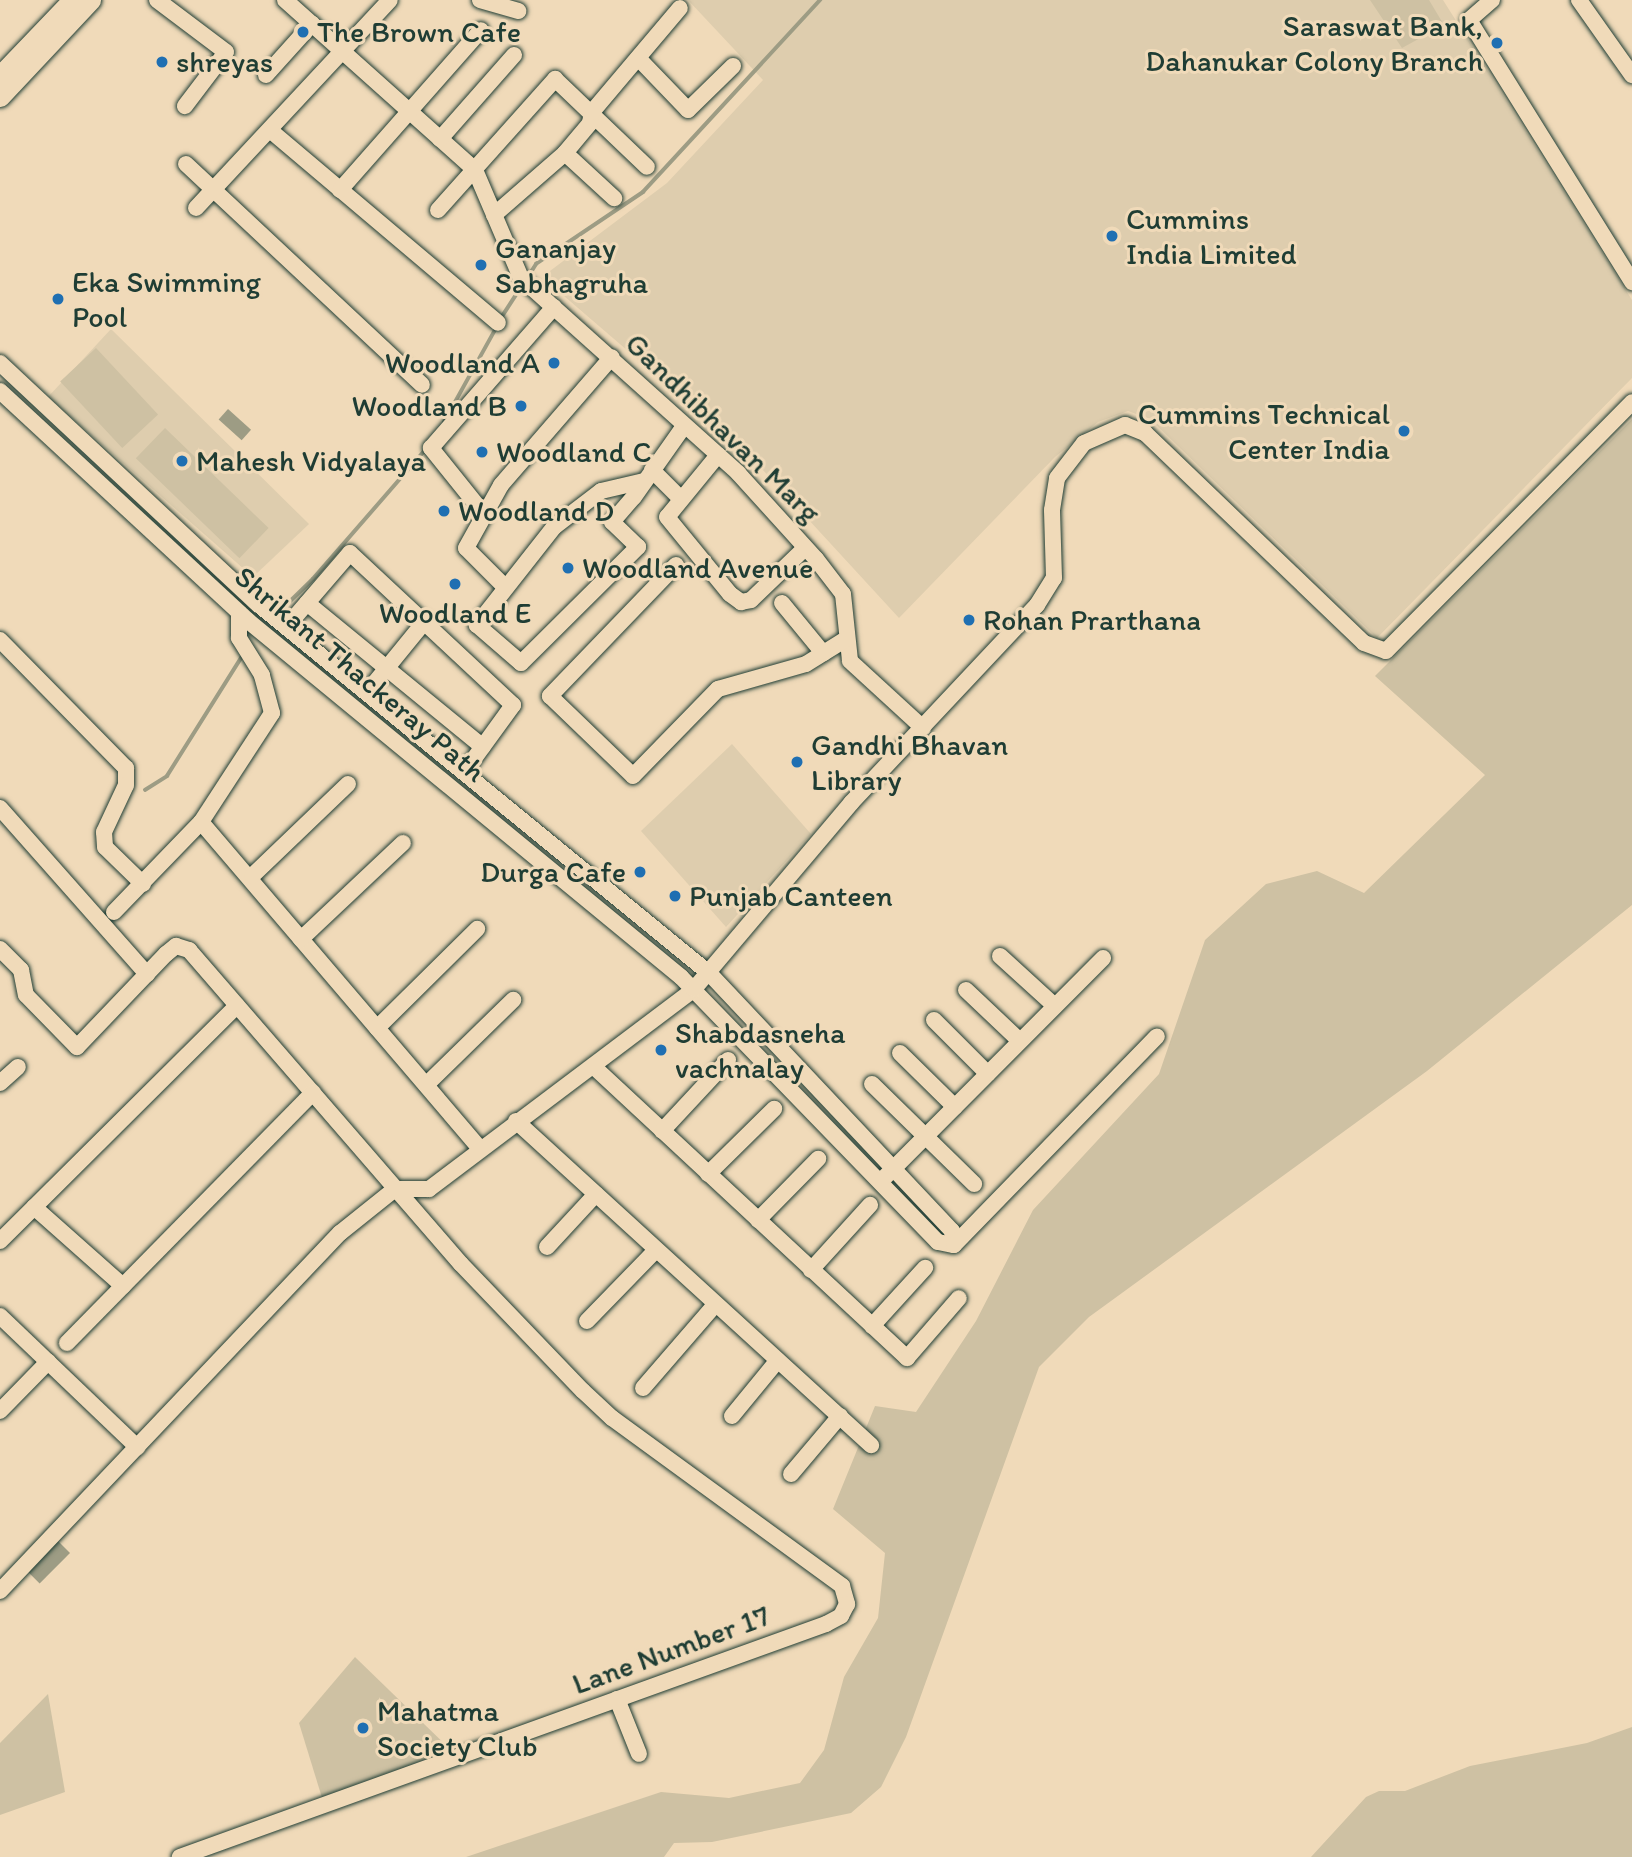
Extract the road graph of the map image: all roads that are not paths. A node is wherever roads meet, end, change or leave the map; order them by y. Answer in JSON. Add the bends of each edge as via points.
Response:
{"nodes":[{"id":1,"x":72,"y":0,"type":"edge"},
{"id":2,"x":91,"y":0,"type":"edge"},
{"id":3,"x":157,"y":0,"type":"edge"},
{"id":4,"x":285,"y":0,"type":"edge"},
{"id":5,"x":390,"y":0,"type":"edge"},
{"id":6,"x":480,"y":0,"type":"edge"},
{"id":7,"x":1492,"y":0,"type":"edge"},
{"id":8,"x":1579,"y":0,"type":"edge"},
{"id":9,"x":680,"y":8,"type":"dead end"},
{"id":10,"x":518,"y":11,"type":"dead end"},
{"id":11,"x":312,"y":24,"type":"junction"},
{"id":12,"x":481,"y":30,"type":"dead end"},
{"id":13,"x":344,"y":53,"type":"junction"},
{"id":14,"x":514,"y":55,"type":"dead end"},
{"id":15,"x":638,"y":58,"type":"junction"},
{"id":16,"x":733,"y":66,"type":"dead end"},
{"id":17,"x":0,"y":75,"type":"edge"},
{"id":18,"x":266,"y":75,"type":"dead end"},
{"id":19,"x":1632,"y":75,"type":"edge"},
{"id":20,"x":0,"y":96,"type":"edge"},
{"id":21,"x":185,"y":106,"type":"dead end"},
{"id":22,"x":409,"y":111,"type":"junction"},
{"id":23,"x":592,"y":112,"type":"junction"},
{"id":24,"x":271,"y":131,"type":"junction"},
{"id":25,"x":440,"y":139,"type":"junction"},
{"id":26,"x":565,"y":153,"type":"junction"},
{"id":27,"x":186,"y":164,"type":"dead end"},
{"id":28,"x":647,"y":167,"type":"dead end"},
{"id":29,"x":475,"y":170,"type":"junction"},
{"id":30,"x":215,"y":188,"type":"junction"},
{"id":31,"x":340,"y":190,"type":"junction"},
{"id":32,"x":614,"y":198,"type":"dead end"},
{"id":33,"x":196,"y":208,"type":"dead end"},
{"id":34,"x":438,"y":210,"type":"dead end"},
{"id":35,"x":494,"y":215,"type":"junction"},
{"id":36,"x":1632,"y":282,"type":"edge"},
{"id":37,"x":554,"y":307,"type":"junction"},
{"id":38,"x":498,"y":323,"type":"dead end"},
{"id":39,"x":612,"y":357,"type":"junction"},
{"id":40,"x":0,"y":363,"type":"edge"},
{"id":41,"x":422,"y":385,"type":"dead end"},
{"id":42,"x":0,"y":391,"type":"edge"},
{"id":43,"x":1632,"y":402,"type":"edge"},
{"id":44,"x":684,"y":426,"type":"junction"},
{"id":45,"x":718,"y":455,"type":"junction"},
{"id":46,"x":648,"y":476,"type":"junction"},
{"id":47,"x":681,"y":499,"type":"junction"},
{"id":48,"x":484,"y":514,"type":"junction"},
{"id":49,"x":805,"y":548,"type":"junction"},
{"id":50,"x":676,"y":565,"type":"dead end"},
{"id":51,"x":505,"y":587,"type":"junction"},
{"id":52,"x":307,"y":603,"type":"junction"},
{"id":53,"x":782,"y":603,"type":"dead end"},
{"id":54,"x":243,"y":617,"type":"junction"},
{"id":55,"x":425,"y":621,"type":"junction"},
{"id":56,"x":285,"y":623,"type":"junction"},
{"id":57,"x":846,"y":639,"type":"junction"},
{"id":58,"x":0,"y":640,"type":"edge"},
{"id":59,"x":823,"y":653,"type":"junction"},
{"id":60,"x":386,"y":670,"type":"junction"},
{"id":61,"x":368,"y":691,"type":"junction"},
{"id":62,"x":923,"y":728,"type":"junction"},
{"id":63,"x":483,"y":747,"type":"junction"},
{"id":64,"x":465,"y":771,"type":"junction"},
{"id":65,"x":348,"y":784,"type":"dead end"},
{"id":66,"x":0,"y":808,"type":"edge"},
{"id":67,"x":201,"y":822,"type":"junction"},
{"id":68,"x":403,"y":843,"type":"dead end"},
{"id":69,"x":252,"y":876,"type":"junction"},
{"id":70,"x":143,"y":884,"type":"junction"},
{"id":71,"x":114,"y":912,"type":"dead end"},
{"id":72,"x":477,"y":929,"type":"dead end"},
{"id":73,"x":301,"y":939,"type":"junction"},
{"id":74,"x":0,"y":949,"type":"edge"},
{"id":75,"x":1000,"y":956,"type":"dead end"},
{"id":76,"x":1103,"y":958,"type":"dead end"},
{"id":77,"x":709,"y":973,"type":"junction"},
{"id":78,"x":147,"y":974,"type":"junction"},
{"id":79,"x":694,"y":989,"type":"junction"},
{"id":80,"x":966,"y":990,"type":"dead end"},
{"id":81,"x":513,"y":1000,"type":"dead end"},
{"id":82,"x":237,"y":1006,"type":"junction"},
{"id":83,"x":1055,"y":1006,"type":"junction"},
{"id":84,"x":934,"y":1020,"type":"dead end"},
{"id":85,"x":377,"y":1028,"type":"junction"},
{"id":86,"x":1157,"y":1036,"type":"dead end"},
{"id":87,"x":1020,"y":1041,"type":"junction"},
{"id":88,"x":775,"y":1044,"type":"junction"},
{"id":89,"x":900,"y":1053,"type":"dead end"},
{"id":90,"x":761,"y":1059,"type":"junction"},
{"id":91,"x":727,"y":1060,"type":"dead end"},
{"id":92,"x":593,"y":1066,"type":"junction"},
{"id":93,"x":18,"y":1067,"type":"dead end"},
{"id":94,"x":988,"y":1074,"type":"junction"},
{"id":95,"x":0,"y":1083,"type":"edge"},
{"id":96,"x":872,"y":1084,"type":"dead end"},
{"id":97,"x":426,"y":1085,"type":"junction"},
{"id":98,"x":313,"y":1093,"type":"junction"},
{"id":99,"x":956,"y":1107,"type":"junction"},
{"id":100,"x":775,"y":1109,"type":"dead end"},
{"id":101,"x":516,"y":1121,"type":"junction"},
{"id":102,"x":662,"y":1131,"type":"junction"},
{"id":103,"x":926,"y":1137,"type":"junction"},
{"id":104,"x":479,"y":1147,"type":"junction"},
{"id":105,"x":818,"y":1159,"type":"dead end"},
{"id":106,"x":892,"y":1170,"type":"junction"},
{"id":107,"x":708,"y":1174,"type":"junction"},
{"id":108,"x":880,"y":1182,"type":"junction"},
{"id":109,"x":974,"y":1184,"type":"dead end"},
{"id":110,"x":394,"y":1189,"type":"junction"},
{"id":111,"x":596,"y":1195,"type":"junction"},
{"id":112,"x":870,"y":1205,"type":"dead end"},
{"id":113,"x":34,"y":1207,"type":"junction"},
{"id":114,"x":758,"y":1220,"type":"junction"},
{"id":115,"x":0,"y":1241,"type":"edge"},
{"id":116,"x":954,"y":1245,"type":"junction"},
{"id":117,"x":547,"y":1247,"type":"dead end"},
{"id":118,"x":656,"y":1250,"type":"junction"},
{"id":119,"x":925,"y":1268,"type":"dead end"},
{"id":120,"x":811,"y":1269,"type":"junction"},
{"id":121,"x":123,"y":1286,"type":"junction"},
{"id":122,"x":959,"y":1298,"type":"dead end"},
{"id":123,"x":715,"y":1305,"type":"junction"},
{"id":124,"x":0,"y":1316,"type":"edge"},
{"id":125,"x":587,"y":1321,"type":"dead end"},
{"id":126,"x":872,"y":1326,"type":"junction"},
{"id":127,"x":67,"y":1343,"type":"dead end"},
{"id":128,"x":778,"y":1360,"type":"junction"},
{"id":129,"x":48,"y":1362,"type":"junction"},
{"id":130,"x":643,"y":1388,"type":"dead end"},
{"id":131,"x":0,"y":1411,"type":"edge"},
{"id":132,"x":732,"y":1416,"type":"dead end"},
{"id":133,"x":839,"y":1416,"type":"junction"},
{"id":134,"x":871,"y":1445,"type":"dead end"},
{"id":135,"x":137,"y":1447,"type":"junction"},
{"id":136,"x":791,"y":1474,"type":"dead end"},
{"id":137,"x":0,"y":1591,"type":"edge"},
{"id":138,"x":617,"y":1699,"type":"junction"},
{"id":139,"x":639,"y":1754,"type":"dead end"},
{"id":140,"x":180,"y":1857,"type":"edge"}],
"edges":[{"from":1,"to":17,"type":"main road"},
{"from":2,"to":20,"type":"main road"},
{"from":3,"to":21,"type":"street","via":[[226,52]]},
{"from":4,"to":11,"type":"street","name":"Gandhibhavan Marg"},
{"from":5,"to":13,"type":"street"},
{"from":6,"to":10,"type":"street"},
{"from":7,"to":36,"type":"street","via":[[1469,20]]},
{"from":8,"to":19,"type":"street"},
{"from":9,"to":15,"type":"street"},
{"from":11,"to":13,"type":"street","name":"Gandhibhavan Marg"},
{"from":11,"to":18,"type":"street"},
{"from":12,"to":22,"type":"street"},
{"from":13,"to":22,"type":"street","name":"Gandhibhavan Marg"},
{"from":13,"to":24,"type":"street"},
{"from":14,"to":25,"type":"street"},
{"from":15,"to":16,"type":"street","via":[[688,110]]},
{"from":15,"to":23,"type":"street"},
{"from":22,"to":25,"type":"street","name":"Gandhibhavan Marg"},
{"from":22,"to":31,"type":"street"},
{"from":23,"to":26,"type":"street","via":[[590,123]]},
{"from":23,"to":28,"type":"street"},
{"from":23,"to":29,"type":"street","via":[[555,79]]},
{"from":24,"to":30,"type":"street"},
{"from":24,"to":31,"type":"street"},
{"from":25,"to":29,"type":"street","name":"Gandhibhavan Marg"},
{"from":26,"to":32,"type":"street"},
{"from":26,"to":35,"type":"street"},
{"from":27,"to":30,"type":"street"},
{"from":29,"to":34,"type":"street"},
{"from":29,"to":35,"type":"street","name":"Gandhibhavan Marg"},
{"from":30,"to":33,"type":"street"},
{"from":30,"to":41,"type":"street"},
{"from":31,"to":38,"type":"street"},
{"from":35,"to":37,"type":"street","name":"Gandhibhavan Marg","via":[[525,281]]},
{"from":37,"to":39,"type":"street","name":"Gandhibhavan Marg"},
{"from":37,"to":48,"type":"street","via":[[431,448]]},
{"from":39,"to":44,"type":"street","name":"Gandhibhavan Marg"},
{"from":39,"to":48,"type":"street","via":[[501,485]]},
{"from":40,"to":56,"type":"street","name":"Shrikant Thackeray Path","via":[[259,605]]},
{"from":42,"to":54,"type":"street","name":"Shrikant Thackeray Path"},
{"from":43,"to":62,"type":"street","via":[[1386,651],[1364,642],[1145,433],[1125,425],[1084,443],[1057,478],[1052,510],[1054,578],[1037,605]]},
{"from":44,"to":45,"type":"street","name":"Gandhibhavan Marg"},
{"from":44,"to":46,"type":"street"},
{"from":45,"to":47,"type":"street"},
{"from":45,"to":49,"type":"street","name":"Gandhibhavan Marg"},
{"from":46,"to":47,"type":"street"},
{"from":46,"to":51,"type":"street","via":[[601,491],[580,505],[554,527]]},
{"from":46,"to":51,"type":"street","via":[[612,522],[638,547],[521,663],[477,625]]},
{"from":47,"to":49,"type":"street","via":[[667,517],[741,602],[751,600]]},
{"from":48,"to":51,"type":"street","via":[[466,548]]},
{"from":49,"to":57,"type":"street","name":"Gandhibhavan Marg","via":[[843,594]]},
{"from":50,"to":59,"type":"street","via":[[550,696],[633,776],[718,689],[806,664]]},
{"from":52,"to":55,"type":"street","via":[[350,553]]},
{"from":52,"to":56,"type":"street"},
{"from":52,"to":60,"type":"street"},
{"from":53,"to":59,"type":"street"},
{"from":54,"to":67,"type":"street","via":[[239,638],[262,675],[272,713]]},
{"from":54,"to":79,"type":"street","name":"Shrikant Thackeray Path"},
{"from":55,"to":60,"type":"street"},
{"from":55,"to":63,"type":"street","via":[[513,705]]},
{"from":56,"to":61,"type":"street","name":"Shrikant Thackeray Path"},
{"from":57,"to":59,"type":"street"},
{"from":57,"to":62,"type":"street","name":"Gandhibhavan Marg","via":[[850,662]]},
{"from":58,"to":70,"type":"street","via":[[125,768],[126,785],[104,832],[105,847]]},
{"from":60,"to":61,"type":"street"},
{"from":60,"to":63,"type":"street"},
{"from":61,"to":64,"type":"street","name":"Shrikant Thackeray Path"},
{"from":62,"to":77,"type":"street","via":[[851,803]]},
{"from":63,"to":64,"type":"street"},
{"from":64,"to":77,"type":"street","name":"Shrikant Thackeray Path"},
{"from":65,"to":69,"type":"street"},
{"from":66,"to":78,"type":"street"},
{"from":67,"to":69,"type":"street"},
{"from":67,"to":70,"type":"street"},
{"from":68,"to":73,"type":"street"},
{"from":69,"to":73,"type":"street"},
{"from":70,"to":71,"type":"street"},
{"from":72,"to":85,"type":"street"},
{"from":73,"to":85,"type":"street"},
{"from":74,"to":78,"type":"street","via":[[21,970],[26,995],[76,1047]]},
{"from":75,"to":83,"type":"street"},
{"from":76,"to":83,"type":"street"},
{"from":77,"to":79,"type":"street"},
{"from":77,"to":88,"type":"street","name":"Shrikant Thackeray Path"},
{"from":78,"to":82,"type":"street","via":[[176,946],[183,945]]},
{"from":79,"to":90,"type":"street","name":"Shrikant Thackeray Path"},
{"from":79,"to":92,"type":"street"},
{"from":80,"to":87,"type":"street"},
{"from":81,"to":97,"type":"street"},
{"from":82,"to":98,"type":"street"},
{"from":82,"to":113,"type":"street"},
{"from":83,"to":87,"type":"street"},
{"from":84,"to":94,"type":"street"},
{"from":85,"to":97,"type":"street"},
{"from":86,"to":116,"type":"street"},
{"from":87,"to":94,"type":"street"},
{"from":88,"to":90,"type":"street"},
{"from":88,"to":106,"type":"street","name":"Shrikant Thackeray Path"},
{"from":89,"to":99,"type":"street"},
{"from":90,"to":108,"type":"street","name":"Shrikant Thackeray Path"},
{"from":91,"to":102,"type":"street"},
{"from":92,"to":101,"type":"street"},
{"from":92,"to":102,"type":"street"},
{"from":93,"to":95,"type":"street"},
{"from":94,"to":99,"type":"street"},
{"from":96,"to":103,"type":"street"},
{"from":97,"to":104,"type":"street"},
{"from":98,"to":110,"type":"street"},
{"from":98,"to":121,"type":"street"},
{"from":99,"to":103,"type":"street"},
{"from":100,"to":107,"type":"street"},
{"from":101,"to":104,"type":"street"},
{"from":101,"to":111,"type":"street"},
{"from":102,"to":107,"type":"street"},
{"from":103,"to":106,"type":"street"},
{"from":103,"to":109,"type":"street"},
{"from":104,"to":110,"type":"street","via":[[429,1189]]},
{"from":105,"to":114,"type":"street"},
{"from":106,"to":108,"type":"street"},
{"from":106,"to":116,"type":"street","name":"Shrikant Thackeray Path","via":[[952,1231]]},
{"from":107,"to":114,"type":"street"},
{"from":108,"to":116,"type":"street","name":"Shrikant Thackeray Path","via":[[938,1242]]},
{"from":110,"to":135,"type":"street","via":[[340,1233]]},
{"from":110,"to":138,"type":"street","name":"Lane Number 17","via":[[612,1418],[842,1586],[847,1604],[841,1616],[826,1624]]},
{"from":111,"to":117,"type":"street"},
{"from":111,"to":118,"type":"street"},
{"from":112,"to":120,"type":"street"},
{"from":113,"to":115,"type":"street"},
{"from":113,"to":121,"type":"street"},
{"from":114,"to":120,"type":"street"},
{"from":118,"to":123,"type":"street"},
{"from":118,"to":125,"type":"street"},
{"from":119,"to":126,"type":"street"},
{"from":120,"to":126,"type":"street"},
{"from":121,"to":127,"type":"street"},
{"from":122,"to":126,"type":"street","via":[[907,1358]]},
{"from":123,"to":128,"type":"street"},
{"from":123,"to":130,"type":"street"},
{"from":124,"to":129,"type":"street"},
{"from":128,"to":132,"type":"street"},
{"from":128,"to":133,"type":"street"},
{"from":129,"to":131,"type":"street"},
{"from":129,"to":135,"type":"street"},
{"from":133,"to":134,"type":"street"},
{"from":133,"to":136,"type":"street"},
{"from":135,"to":137,"type":"street"},
{"from":138,"to":139,"type":"street"},
{"from":138,"to":140,"type":"street","name":"Lane Number 17"}]}
